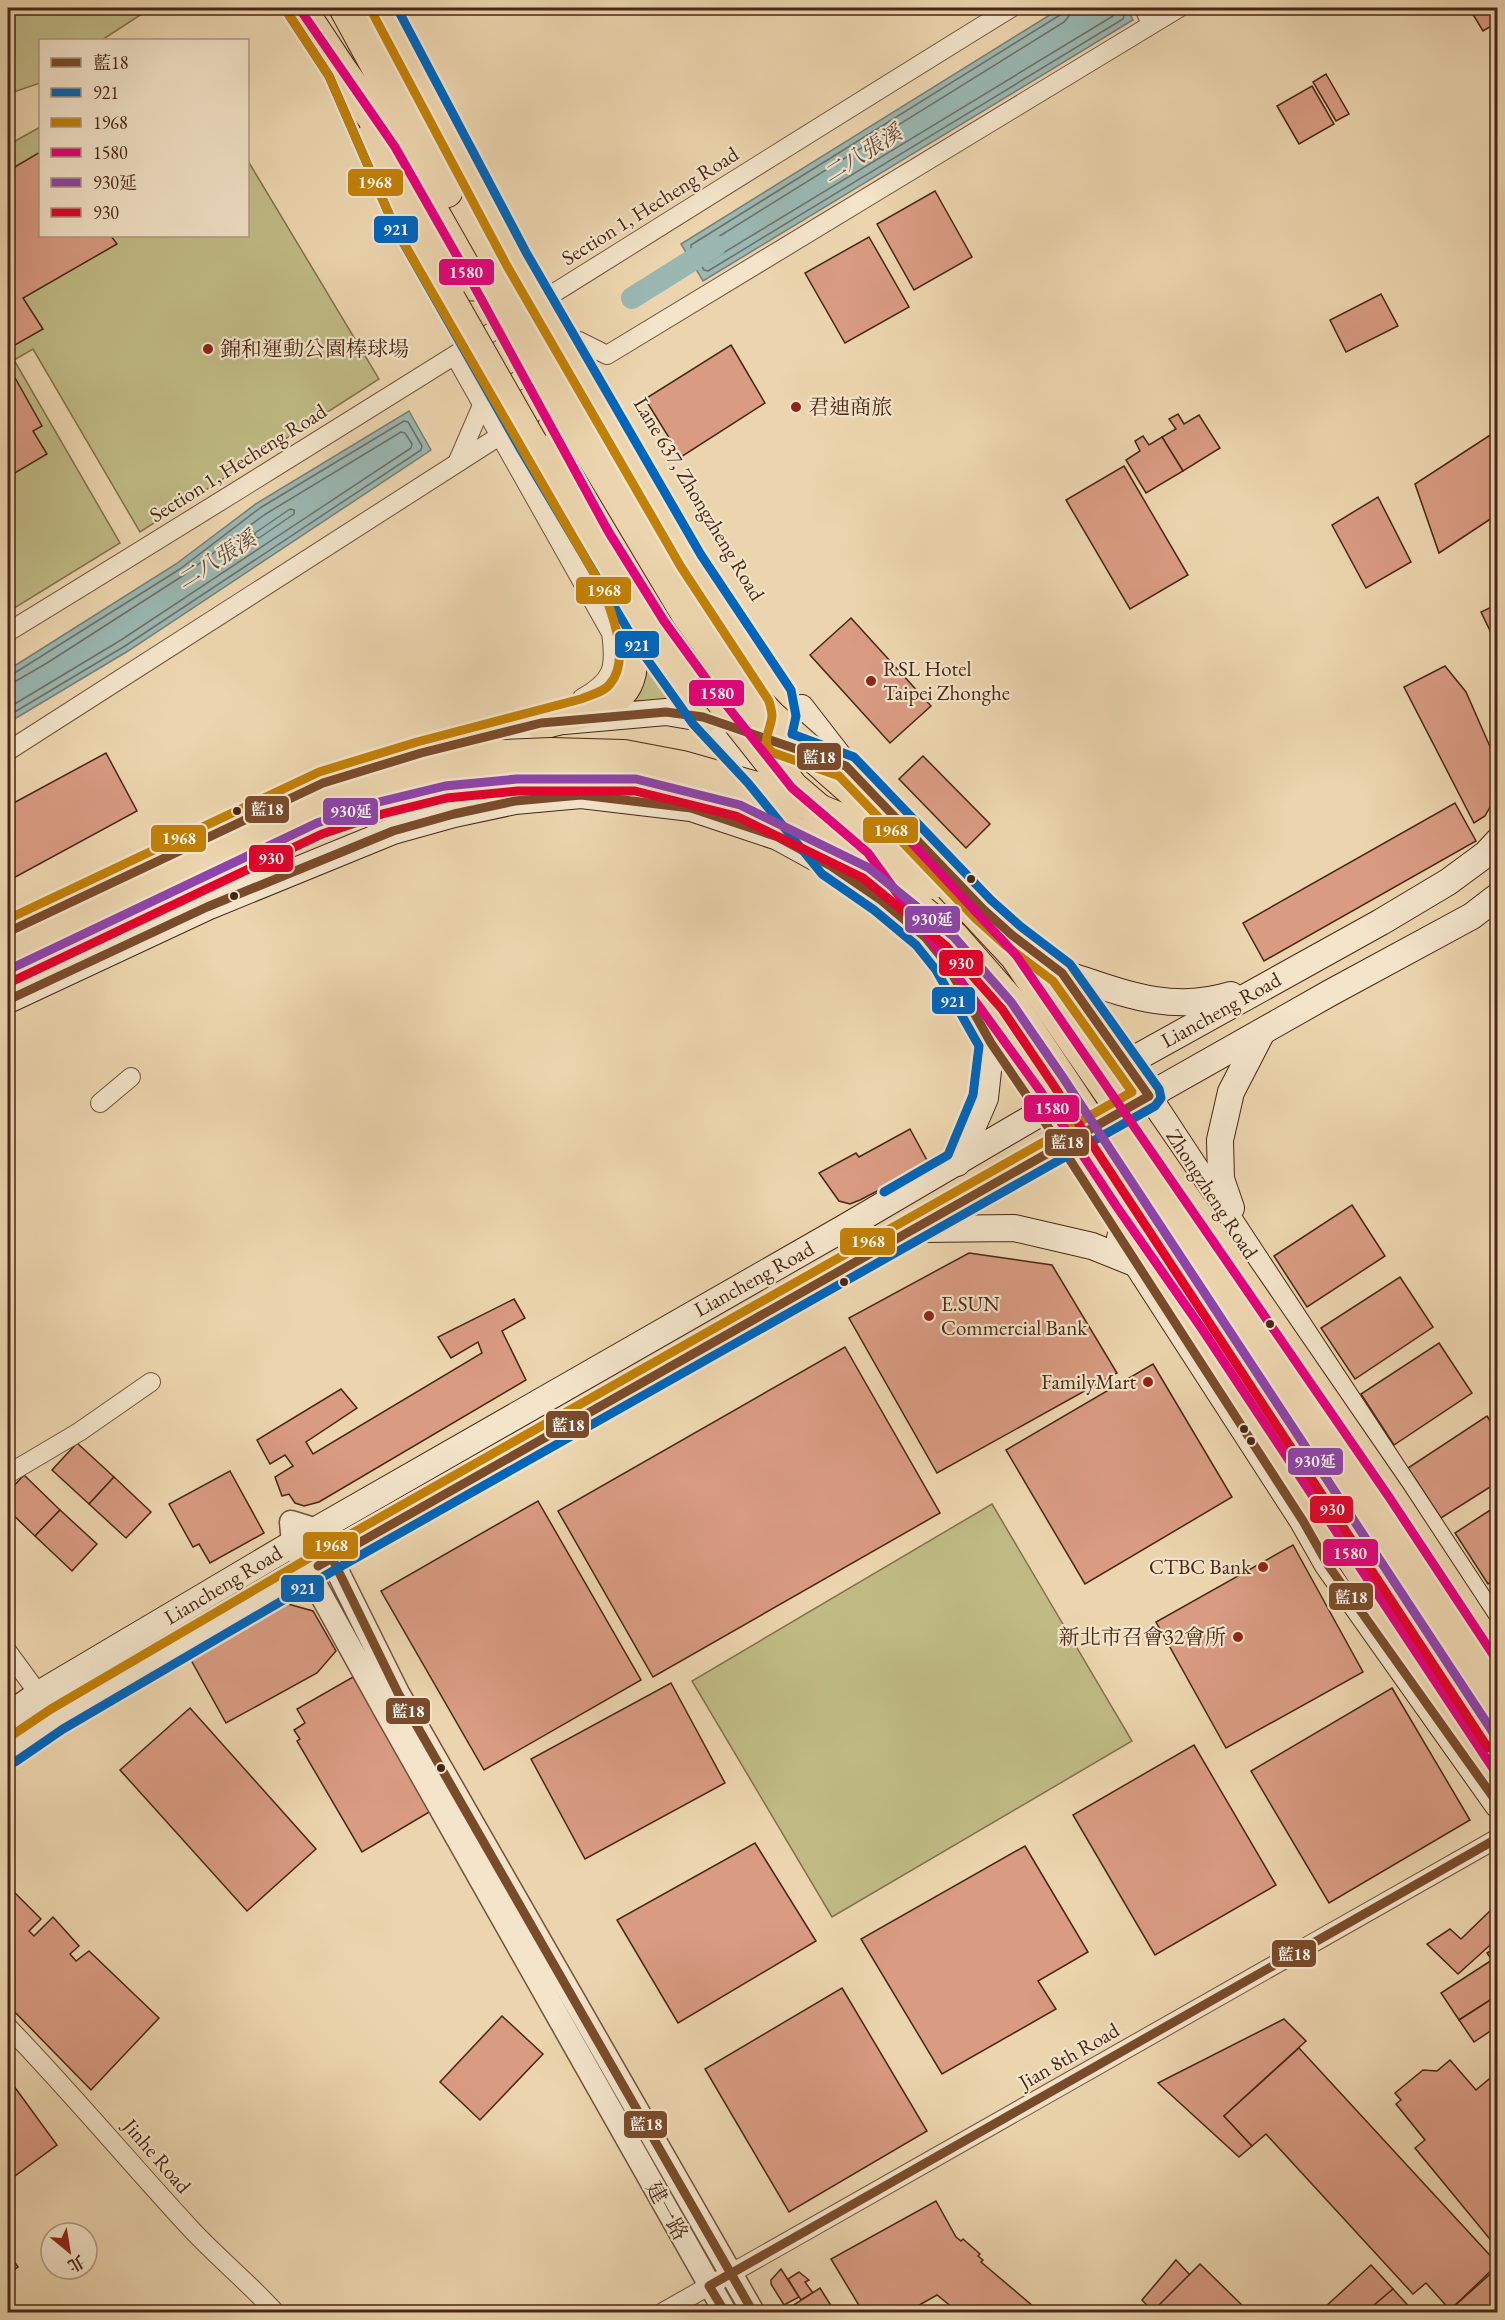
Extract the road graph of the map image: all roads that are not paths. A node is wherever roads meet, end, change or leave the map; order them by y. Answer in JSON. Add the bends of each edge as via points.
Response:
{"nodes":[{"id":1,"x":299,"y":8,"type":"edge"},
{"id":2,"x":346,"y":8,"type":"edge"},
{"id":3,"x":384,"y":8,"type":"edge"},
{"id":4,"x":400,"y":8,"type":"edge"},
{"id":5,"x":1011,"y":8,"type":"edge"},
{"id":6,"x":1144,"y":8,"type":"edge"},
{"id":7,"x":1179,"y":8,"type":"edge"},
{"id":8,"x":1151,"y":24,"type":"junction"},
{"id":9,"x":340,"y":70,"type":"junction"},
{"id":10,"x":551,"y":292,"type":"junction"},
{"id":11,"x":579,"y":341,"type":"junction"},
{"id":12,"x":455,"y":356,"type":"junction"},
{"id":13,"x":483,"y":403,"type":"junction"},
{"id":14,"x":501,"y":435,"type":"junction"},
{"id":15,"x":457,"y":463,"type":"junction"},
{"id":16,"x":614,"y":584,"type":"junction"},
{"id":17,"x":8,"y":632,"type":"edge"},
{"id":18,"x":747,"y":645,"type":"junction"},
{"id":19,"x":801,"y":708,"type":"junction"},
{"id":20,"x":703,"y":717,"type":"junction"},
{"id":21,"x":554,"y":723,"type":"junction"},
{"id":22,"x":778,"y":742,"type":"junction"},
{"id":23,"x":8,"y":751,"type":"edge"},
{"id":24,"x":846,"y":766,"type":"junction"},
{"id":25,"x":494,"y":768,"type":"junction"},
{"id":26,"x":757,"y":775,"type":"junction"},
{"id":27,"x":677,"y":779,"type":"junction"},
{"id":28,"x":581,"y":795,"type":"junction"},
{"id":29,"x":904,"y":835,"type":"junction"},
{"id":30,"x":1497,"y":841,"type":"edge"},
{"id":31,"x":868,"y":853,"type":"junction"},
{"id":32,"x":831,"y":866,"type":"junction"},
{"id":33,"x":1497,"y":896,"type":"edge"},
{"id":34,"x":8,"y":932,"type":"edge"},
{"id":35,"x":10,"y":958,"type":"edge"},
{"id":36,"x":946,"y":963,"type":"junction"},
{"id":37,"x":1062,"y":973,"type":"junction"},
{"id":38,"x":1266,"y":984,"type":"junction"},
{"id":39,"x":8,"y":1000,"type":"edge"},
{"id":40,"x":1262,"y":1032,"type":"junction"},
{"id":41,"x":991,"y":1043,"type":"junction"},
{"id":42,"x":1058,"y":1052,"type":"junction"},
{"id":43,"x":1126,"y":1064,"type":"junction"},
{"id":44,"x":131,"y":1077,"type":"dead end"},
{"id":45,"x":1100,"y":1078,"type":"junction"},
{"id":46,"x":1149,"y":1096,"type":"junction"},
{"id":47,"x":100,"y":1103,"type":"dead end"},
{"id":48,"x":1050,"y":1107,"type":"junction"},
{"id":49,"x":1122,"y":1111,"type":"junction"},
{"id":50,"x":1072,"y":1140,"type":"junction"},
{"id":51,"x":957,"y":1163,"type":"junction"},
{"id":52,"x":1195,"y":1166,"type":"junction"},
{"id":53,"x":916,"y":1229,"type":"junction"},
{"id":54,"x":1243,"y":1242,"type":"junction"},
{"id":55,"x":1137,"y":1264,"type":"junction"},
{"id":56,"x":151,"y":1382,"type":"dead end"},
{"id":57,"x":8,"y":1474,"type":"edge"},
{"id":58,"x":317,"y":1530,"type":"junction"},
{"id":59,"x":293,"y":1544,"type":"junction"},
{"id":60,"x":332,"y":1558,"type":"junction"},
{"id":61,"x":309,"y":1571,"type":"junction"},
{"id":62,"x":1497,"y":1629,"type":"edge"},
{"id":63,"x":8,"y":1652,"type":"edge"},
{"id":64,"x":1497,"y":1663,"type":"edge"},
{"id":65,"x":39,"y":1694,"type":"junction"},
{"id":66,"x":1497,"y":1695,"type":"edge"},
{"id":67,"x":8,"y":1716,"type":"edge"},
{"id":68,"x":57,"y":1719,"type":"junction"},
{"id":69,"x":1497,"y":1726,"type":"edge"},
{"id":70,"x":1497,"y":1741,"type":"edge"},
{"id":71,"x":8,"y":1752,"type":"edge"},
{"id":72,"x":1497,"y":1777,"type":"edge"},
{"id":73,"x":1497,"y":1805,"type":"edge"},
{"id":74,"x":1497,"y":1838,"type":"edge"},
{"id":75,"x":8,"y":2027,"type":"edge"},
{"id":76,"x":729,"y":2274,"type":"junction"},
{"id":77,"x":709,"y":2286,"type":"junction"},
{"id":78,"x":275,"y":2313,"type":"edge"},
{"id":79,"x":663,"y":2313,"type":"edge"},
{"id":80,"x":725,"y":2313,"type":"edge"},
{"id":81,"x":753,"y":2313,"type":"edge"}],
"edges":[{"from":1,"to":9,"type":"highway"},
{"from":2,"to":29,"type":"highway","bridge":true,"via":[[571,418],[688,614],[736,681],[771,718]]},
{"from":3,"to":18,"type":"highway","bridge":true,"via":[[523,270],[691,561]]},
{"from":4,"to":10,"type":"street","name":"Lane 637, Zhongzheng Road"},
{"from":5,"to":10,"type":"street","name":"Section 1, Hecheng Road"},
{"from":6,"to":8,"type":"street"},
{"from":7,"to":8,"type":"street"},
{"from":8,"to":11,"type":"street","via":[[607,355]]},
{"from":9,"to":16,"type":"highway","bridge":true,"via":[[405,222]]},
{"from":9,"to":31,"type":"highway","bridge":true,"via":[[395,147],[608,531],[664,621],[792,788]]},
{"from":10,"to":11,"type":"street","name":"Lane 637, Zhongzheng Road"},
{"from":10,"to":12,"type":"street","name":"Section 1, Hecheng Road"},
{"from":11,"to":13,"type":"street"},
{"from":11,"to":19,"type":"street","name":"Lane 637, Zhongzheng Road","via":[[684,521]]},
{"from":12,"to":13,"type":"street"},
{"from":12,"to":17,"type":"street","name":"Section 1, Hecheng Road"},
{"from":13,"to":14,"type":"street"},
{"from":13,"to":15,"type":"street"},
{"from":14,"to":15,"type":"street"},
{"from":14,"to":21,"type":"street","via":[[611,633],[614,655],[610,673],[599,688]]},
{"from":15,"to":23,"type":"street"},
{"from":16,"to":20,"type":"highway"},
{"from":16,"to":21,"type":"highway","via":[[631,644],[629,671],[622,690],[612,699]]},
{"from":18,"to":19,"type":"highway"},
{"from":18,"to":22,"type":"highway","via":[[783,705]]},
{"from":19,"to":24,"type":"main road"},
{"from":20,"to":21,"type":"main road","name":"Zhongzheng Road","via":[[666,712]]},
{"from":20,"to":22,"type":"main road","name":"Zhongzheng Road"},
{"from":20,"to":26,"type":"main road"},
{"from":21,"to":25,"type":"main road"},
{"from":21,"to":34,"type":"main road","name":"Zhongzheng Road","via":[[421,753],[323,783]]},
{"from":22,"to":24,"type":"main road","name":"Zhongzheng Road"},
{"from":22,"to":26,"type":"main road"},
{"from":24,"to":37,"type":"main road","name":"Zhongzheng Road","via":[[983,909]]},
{"from":25,"to":27,"type":"main road","via":[[570,766]]},
{"from":25,"to":35,"type":"main road","via":[[387,791],[295,825],[114,915]]},
{"from":26,"to":27,"type":"main road","via":[[727,792]]},
{"from":26,"to":32,"type":"main road"},
{"from":27,"to":28,"type":"main road"},
{"from":28,"to":32,"type":"main road","via":[[691,808],[778,837]]},
{"from":28,"to":39,"type":"main road","via":[[515,801],[393,831],[207,907]]},
{"from":29,"to":42,"type":"highway","bridge":true,"via":[[957,915],[1009,975],[1046,1026]]},
{"from":29,"to":64,"type":"highway","bridge":true,"via":[[1016,955],[1389,1497]]},
{"from":30,"to":38,"type":"main road","name":"Liancheng Road","via":[[1448,882]]},
{"from":31,"to":42,"type":"highway","bridge":true,"via":[[950,920],[986,956]]},
{"from":31,"to":72,"type":"highway","bridge":true,"via":[[1041,1092]]},
{"from":32,"to":36,"type":"main road","via":[[881,900],[925,937]]},
{"from":33,"to":40,"type":"main road","name":"Liancheng Road","via":[[1472,916]]},
{"from":35,"to":66,"type":"highway","bridge":true,"via":[[317,799],[390,776],[477,756],[624,755],[659,761],[781,795],[855,824],[911,863],[968,921],[1018,978],[1084,1066]]},
{"from":35,"to":70,"type":"highway","bridge":true,"via":[[316,823],[445,786],[517,779],[636,779],[740,804],[869,868],[954,938],[1011,1002]]},
{"from":36,"to":41,"type":"main road"},
{"from":36,"to":48,"type":"main road","via":[[1023,1048]]},
{"from":37,"to":38,"type":"main road","via":[[1135,997],[1171,1003],[1208,1002]]},
{"from":37,"to":43,"type":"main road","name":"Zhongzheng Road"},
{"from":38,"to":43,"type":"main road","name":"Liancheng Road"},
{"from":40,"to":46,"type":"main road","name":"Liancheng Road"},
{"from":40,"to":54,"type":"main road","via":[[1231,1092],[1220,1140],[1221,1179]]},
{"from":41,"to":48,"type":"main road"},
{"from":41,"to":51,"type":"main road","via":[[985,1098]]},
{"from":42,"to":69,"type":"highway","bridge":true},
{"from":43,"to":45,"type":"main road","name":"Liancheng Road"},
{"from":43,"to":46,"type":"main road","name":"Zhongzheng Road"},
{"from":44,"to":47,"type":"street"},
{"from":45,"to":48,"type":"main road","name":"Liancheng Road"},
{"from":45,"to":49,"type":"street"},
{"from":46,"to":49,"type":"main road","name":"Liancheng Road"},
{"from":46,"to":52,"type":"main road","name":"Zhongzheng Road"},
{"from":48,"to":50,"type":"main road"},
{"from":48,"to":51,"type":"main road","name":"Liancheng Road"},
{"from":49,"to":50,"type":"main road","name":"Liancheng Road"},
{"from":49,"to":52,"type":"main road","via":[[1147,1147]]},
{"from":50,"to":53,"type":"main road","name":"Liancheng Road"},
{"from":50,"to":55,"type":"main road"},
{"from":51,"to":58,"type":"main road","name":"Liancheng Road"},
{"from":52,"to":54,"type":"main road","name":"Zhongzheng Road"},
{"from":53,"to":55,"type":"main road","via":[[1014,1228],[1092,1246]]},
{"from":53,"to":60,"type":"main road","name":"Liancheng Road"},
{"from":54,"to":62,"type":"main road","name":"Zhongzheng Road"},
{"from":55,"to":73,"type":"main road","via":[[1328,1565]]},
{"from":56,"to":57,"type":"street","via":[[79,1432]]},
{"from":58,"to":59,"type":"main road","name":"Liancheng Road"},
{"from":58,"to":60,"type":"street"},
{"from":59,"to":61,"type":"street","name":"建一路"},
{"from":59,"to":65,"type":"main road","name":"Liancheng Road"},
{"from":60,"to":61,"type":"main road","name":"Liancheng Road"},
{"from":60,"to":76,"type":"street","via":[[398,1693]]},
{"from":61,"to":68,"type":"main road","name":"Liancheng Road"},
{"from":61,"to":77,"type":"street","name":"建一路"},
{"from":63,"to":65,"type":"street"},
{"from":65,"to":67,"type":"main road","name":"Liancheng Road"},
{"from":65,"to":68,"type":"street"},
{"from":68,"to":71,"type":"main road","name":"Liancheng Road"},
{"from":74,"to":76,"type":"street","name":"Jian 8th Road"},
{"from":75,"to":78,"type":"street","name":"Jinhe Road","via":[[63,2083],[193,2231]]},
{"from":76,"to":77,"type":"street","name":"Jian 8th Road"},
{"from":76,"to":81,"type":"street"},
{"from":77,"to":79,"type":"street","name":"Jian 8th Road"},
{"from":77,"to":80,"type":"street","name":"建一路"}]}
